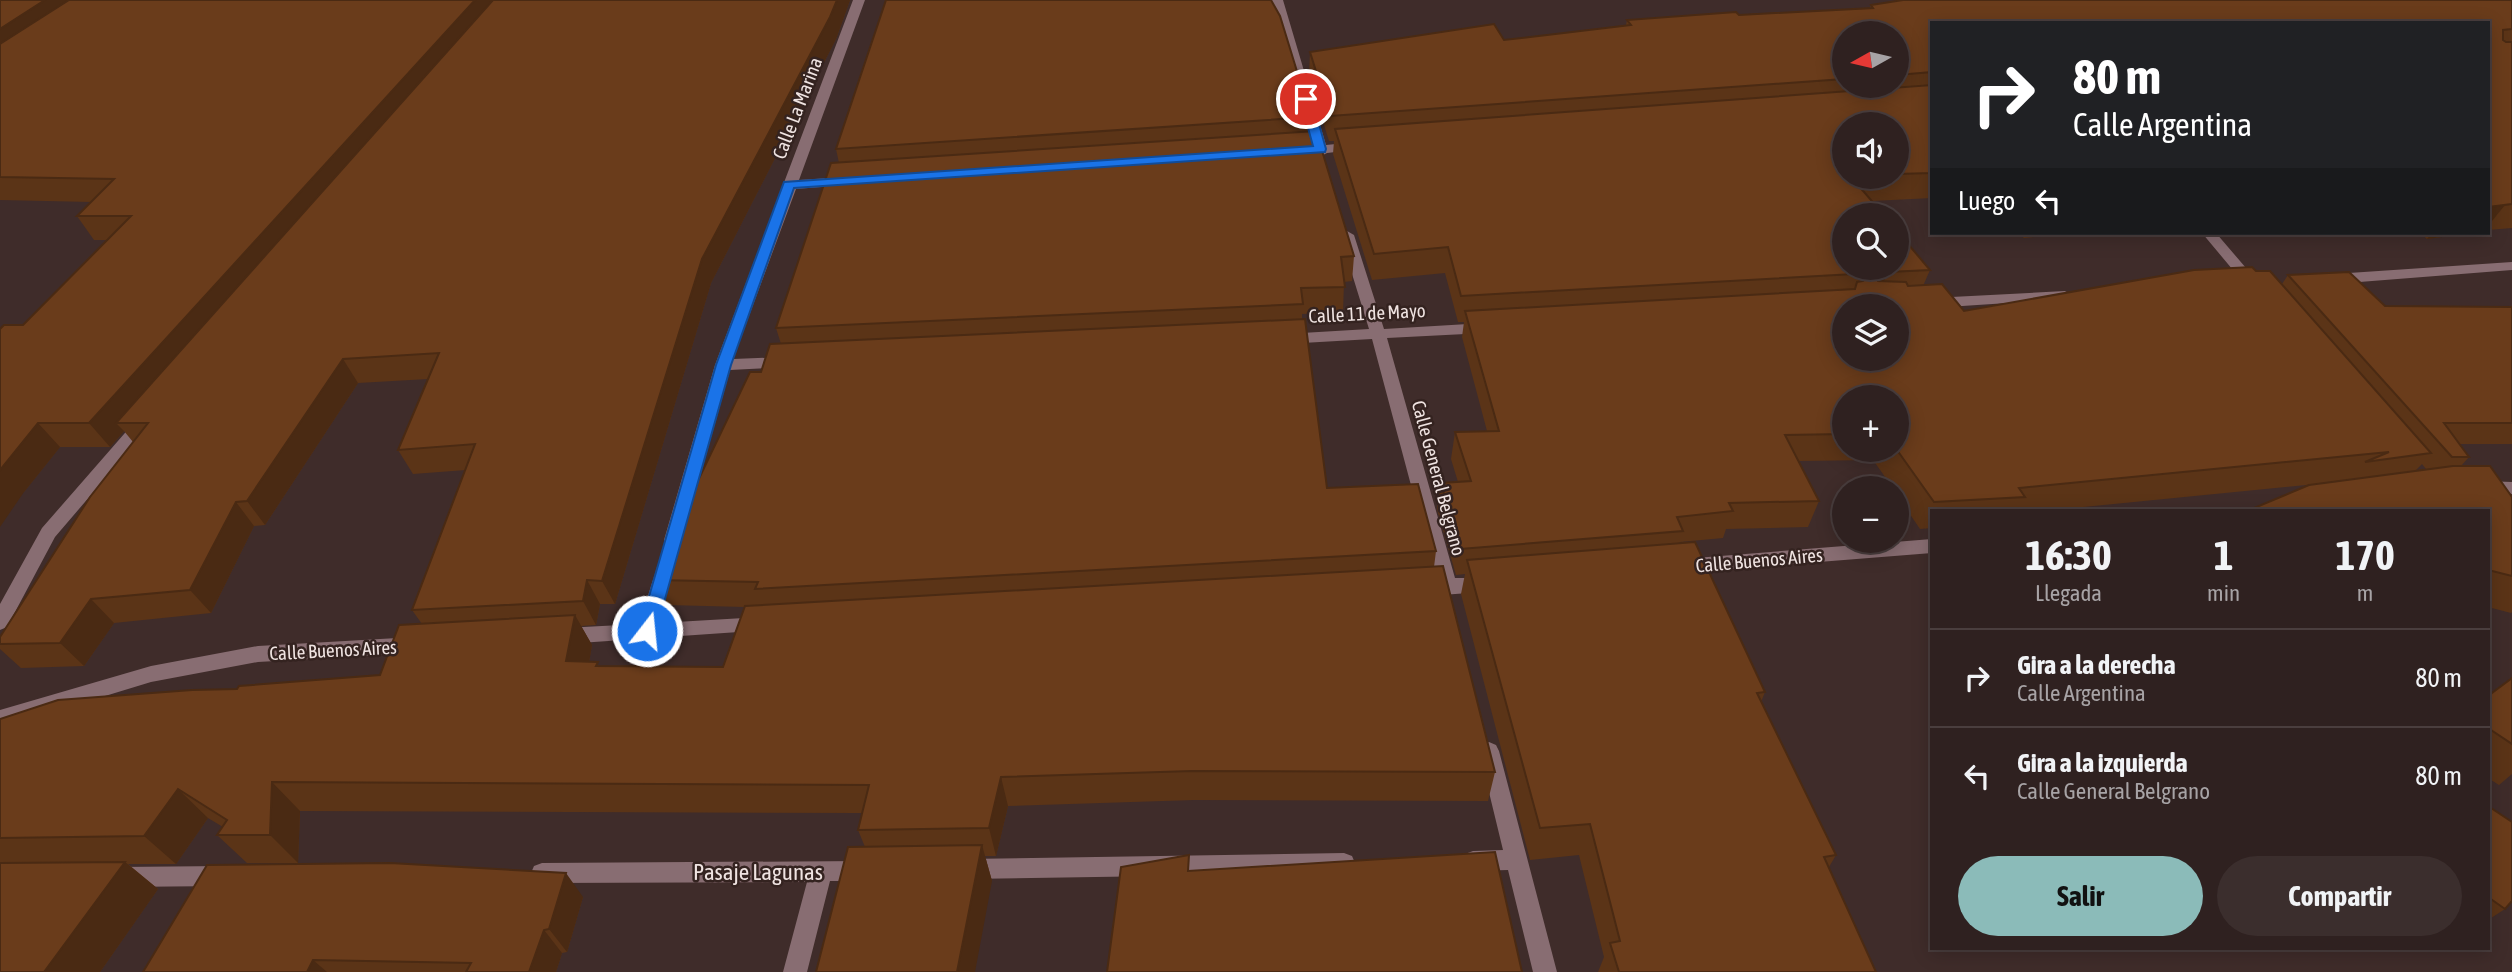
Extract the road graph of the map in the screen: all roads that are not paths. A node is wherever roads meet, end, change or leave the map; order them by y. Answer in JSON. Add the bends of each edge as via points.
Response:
{"nodes":[{"id":1,"x":859,"y":0,"type":"edge"},
{"id":2,"x":1277,"y":0,"type":"edge"},
{"id":3,"x":1376,"y":145,"type":"edge"},
{"id":4,"x":1279,"y":152,"type":"edge"},
{"id":5,"x":1322,"y":156,"type":"junction"},
{"id":6,"x":857,"y":180,"type":"edge"},
{"id":7,"x":789,"y":185,"type":"junction"},
{"id":8,"x":1341,"y":215,"type":"edge"},
{"id":9,"x":2211,"y":235,"type":"edge"},
{"id":10,"x":2512,"y":266,"type":"edge"},
{"id":11,"x":2321,"y":280,"type":"edge"},
{"id":12,"x":2254,"y":288,"type":"edge"},
{"id":13,"x":2086,"y":295,"type":"edge"},
{"id":14,"x":1919,"y":304,"type":"edge"},
{"id":15,"x":1502,"y":327,"type":"edge"},
{"id":16,"x":1378,"y":334,"type":"junction"},
{"id":17,"x":1267,"y":340,"type":"edge"},
{"id":18,"x":807,"y":361,"type":"edge"},
{"id":19,"x":723,"y":365,"type":"junction"},
{"id":20,"x":157,"y":407,"type":"edge"},
{"id":21,"x":2463,"y":487,"type":"edge"},
{"id":22,"x":2512,"y":488,"type":"edge"},
{"id":23,"x":1930,"y":546,"type":"edge"},
{"id":24,"x":1669,"y":568,"type":"edge"},
{"id":25,"x":1503,"y":581,"type":"edge"},
{"id":26,"x":1447,"y":586,"type":"junction"},
{"id":27,"x":1406,"y":588,"type":"edge"},
{"id":28,"x":1454,"y":612,"type":"edge"},
{"id":29,"x":0,"y":622,"type":"edge"},
{"id":30,"x":785,"y":623,"type":"edge"},
{"id":31,"x":647,"y":631,"type":"junction"},
{"id":32,"x":550,"y":637,"type":"edge"},
{"id":33,"x":439,"y":643,"type":"edge"},
{"id":34,"x":0,"y":719,"type":"edge"},
{"id":35,"x":1484,"y":729,"type":"edge"},
{"id":36,"x":1517,"y":860,"type":"junction"},
{"id":37,"x":1447,"y":861,"type":"edge"},
{"id":38,"x":1363,"y":863,"type":"edge"},
{"id":39,"x":946,"y":869,"type":"edge"},
{"id":40,"x":890,"y":870,"type":"edge"},
{"id":41,"x":821,"y":871,"type":"junction"},
{"id":42,"x":515,"y":874,"type":"edge"},
{"id":43,"x":250,"y":876,"type":"edge"},
{"id":44,"x":97,"y":877,"type":"edge"},
{"id":45,"x":795,"y":972,"type":"edge"},
{"id":46,"x":1545,"y":972,"type":"edge"}],
"edges":[{"from":1,"to":7,"type":"street","name":"Calle La Marina"},
{"from":2,"to":5,"type":"street"},
{"from":3,"to":5,"type":"street"},
{"from":4,"to":5,"type":"street"},
{"from":6,"to":7,"type":"street"},
{"from":7,"to":19,"type":"street","name":"Calle La Marina"},
{"from":8,"to":16,"type":"street","name":"Calle General Belgrano"},
{"from":9,"to":12,"type":"street"},
{"from":10,"to":11,"type":"street"},
{"from":13,"to":14,"type":"street"},
{"from":15,"to":16,"type":"street","name":"Calle 11 de Mayo"},
{"from":16,"to":17,"type":"street","name":"Calle 11 de Mayo"},
{"from":16,"to":26,"type":"street","name":"Calle General Belgrano"},
{"from":18,"to":19,"type":"street"},
{"from":19,"to":31,"type":"street","name":"Calle La Marina"},
{"from":20,"to":29,"type":"street","via":[[48,533]]},
{"from":21,"to":22,"type":"street"},
{"from":23,"to":24,"type":"street","name":"Calle Buenos Aires"},
{"from":25,"to":26,"type":"street"},
{"from":26,"to":27,"type":"street"},
{"from":26,"to":28,"type":"street","name":"Calle General Belgrano"},
{"from":30,"to":31,"type":"street"},
{"from":31,"to":32,"type":"street"},
{"from":33,"to":34,"type":"street","name":"Calle Buenos Aires","via":[[258,654],[151,674]]},
{"from":35,"to":36,"type":"street"},
{"from":36,"to":37,"type":"street"},
{"from":36,"to":46,"type":"street"},
{"from":38,"to":39,"type":"street"},
{"from":40,"to":41,"type":"street","name":"Pasaje Lagunas"},
{"from":41,"to":42,"type":"street","name":"Pasaje Lagunas"},
{"from":41,"to":45,"type":"street"},
{"from":43,"to":44,"type":"street"}]}
